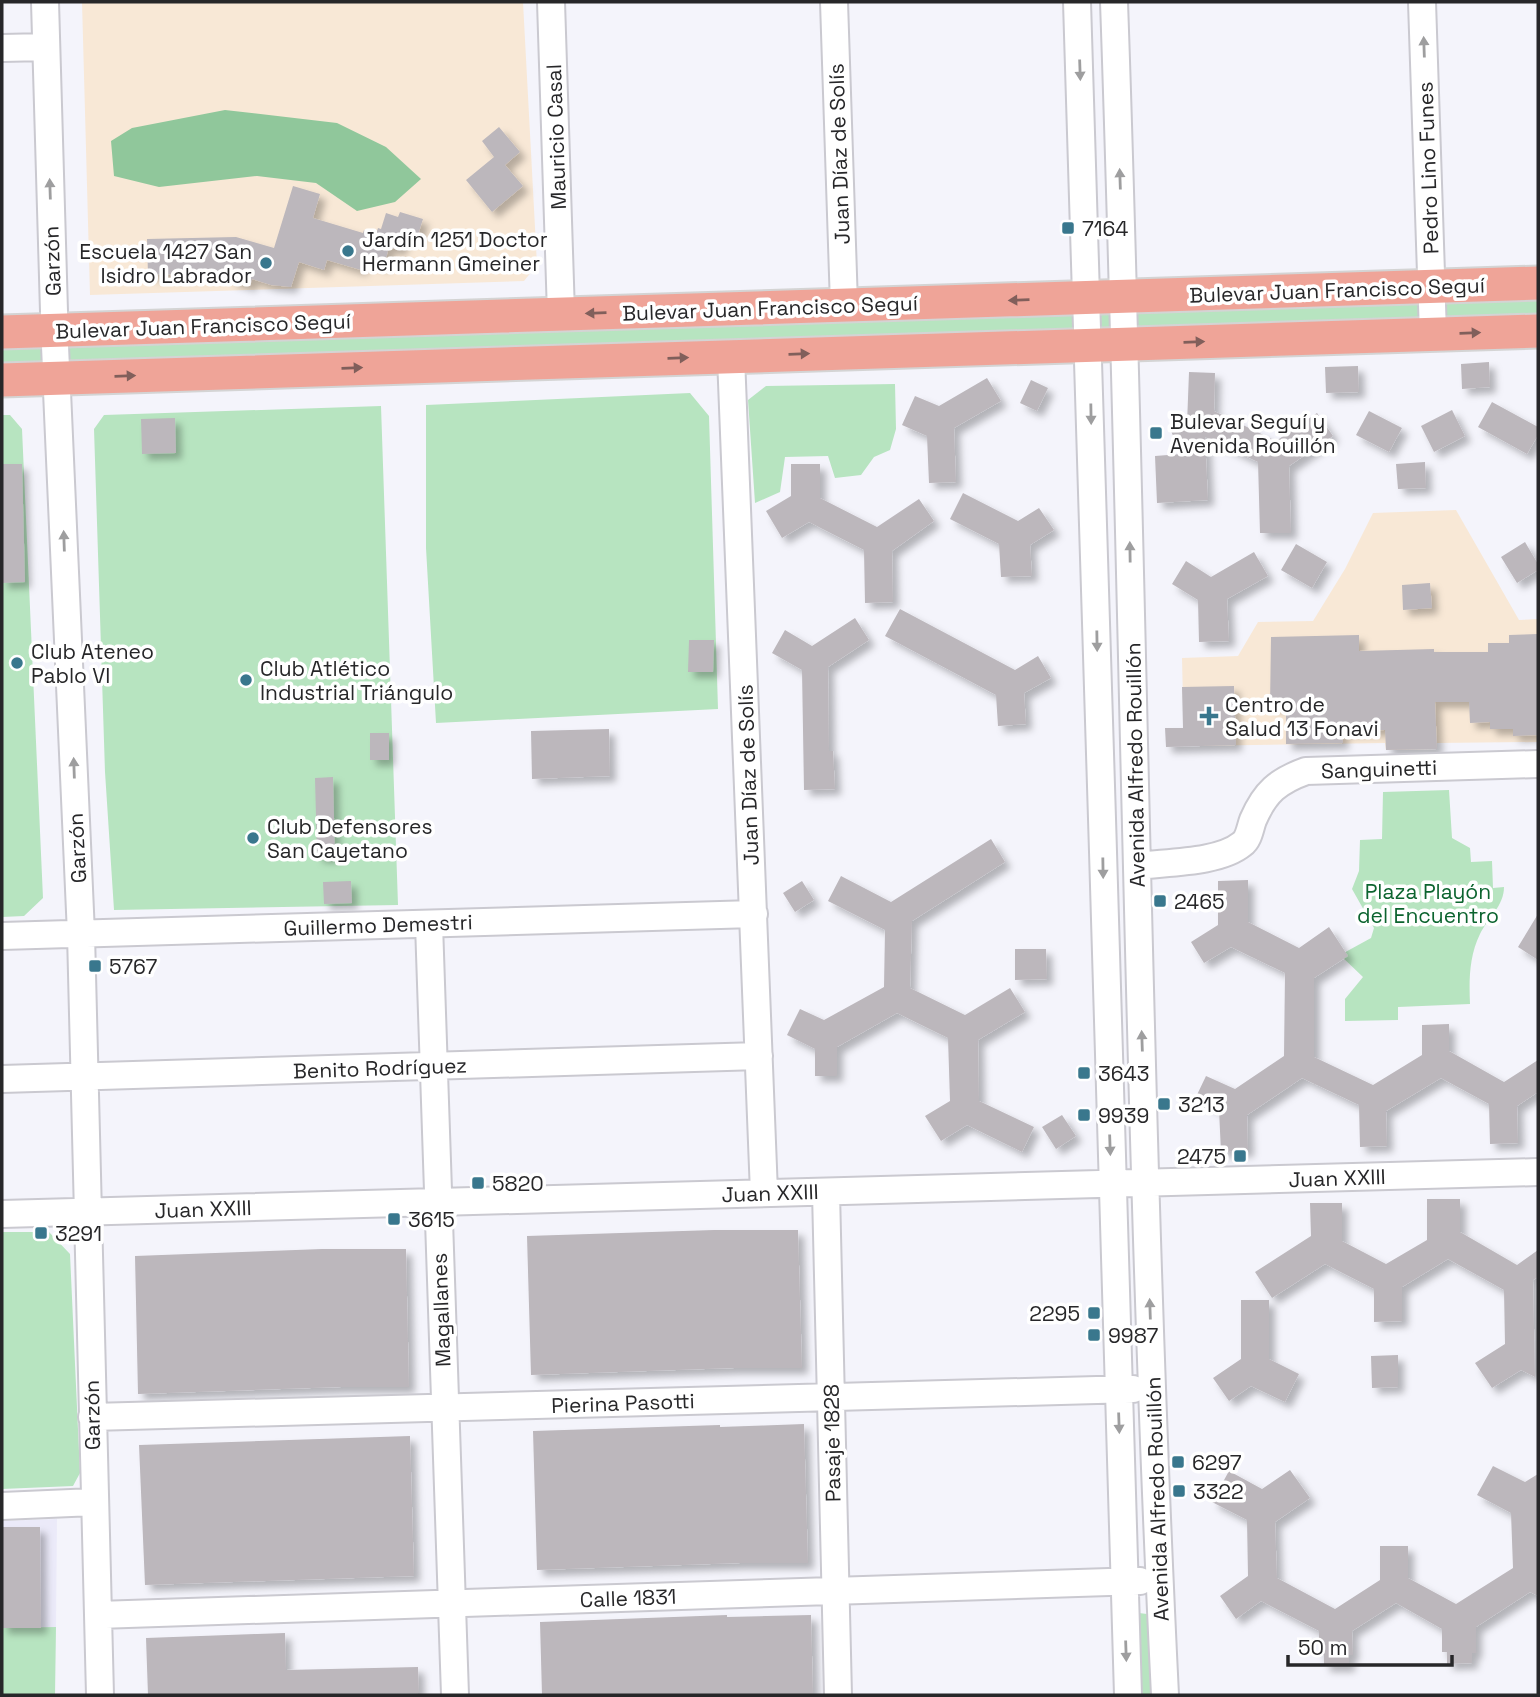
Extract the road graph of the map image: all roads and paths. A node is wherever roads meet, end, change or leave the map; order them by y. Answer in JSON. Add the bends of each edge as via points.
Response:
{"nodes":[{"id":1,"x":45,"y":2,"type":"edge"},
{"id":2,"x":551,"y":2,"type":"edge"},
{"id":3,"x":835,"y":2,"type":"edge"},
{"id":4,"x":1077,"y":2,"type":"edge"},
{"id":5,"x":1114,"y":2,"type":"edge"},
{"id":6,"x":1422,"y":2,"type":"edge"},
{"id":7,"x":46,"y":47,"type":"junction"},
{"id":8,"x":2,"y":48,"type":"edge"},
{"id":9,"x":1538,"y":283,"type":"edge"},
{"id":10,"x":1432,"y":287,"type":"junction"},
{"id":11,"x":1124,"y":296,"type":"junction"},
{"id":12,"x":1087,"y":298,"type":"junction"},
{"id":13,"x":844,"y":305,"type":"junction"},
{"id":14,"x":561,"y":314,"type":"junction"},
{"id":15,"x":55,"y":330,"type":"junction"},
{"id":16,"x":1538,"y":331,"type":"edge"},
{"id":17,"x":2,"y":332,"type":"edge"},
{"id":18,"x":1433,"y":334,"type":"junction"},
{"id":19,"x":1126,"y":344,"type":"junction"},
{"id":20,"x":1089,"y":345,"type":"junction"},
{"id":21,"x":731,"y":357,"type":"junction"},
{"id":22,"x":57,"y":378,"type":"junction"},
{"id":23,"x":2,"y":380,"type":"edge"},
{"id":24,"x":1538,"y":764,"type":"edge"},
{"id":25,"x":1138,"y":866,"type":"junction"},
{"id":26,"x":754,"y":914,"type":"junction"},
{"id":27,"x":429,"y":924,"type":"junction"},
{"id":28,"x":81,"y":934,"type":"junction"},
{"id":29,"x":2,"y":936,"type":"edge"},
{"id":30,"x":759,"y":1056,"type":"junction"},
{"id":31,"x":433,"y":1066,"type":"junction"},
{"id":32,"x":84,"y":1077,"type":"junction"},
{"id":33,"x":2,"y":1079,"type":"edge"},
{"id":34,"x":1538,"y":1172,"type":"edge"},
{"id":35,"x":1146,"y":1183,"type":"junction"},
{"id":36,"x":1111,"y":1184,"type":"junction"},
{"id":37,"x":826,"y":1192,"type":"junction"},
{"id":38,"x":764,"y":1194,"type":"junction"},
{"id":39,"x":437,"y":1203,"type":"junction"},
{"id":40,"x":87,"y":1212,"type":"junction"},
{"id":41,"x":2,"y":1214,"type":"edge"},
{"id":42,"x":1153,"y":1388,"type":"junction"},
{"id":43,"x":1118,"y":1389,"type":"junction"},
{"id":44,"x":831,"y":1397,"type":"junction"},
{"id":45,"x":445,"y":1408,"type":"junction"},
{"id":46,"x":92,"y":1417,"type":"junction"},
{"id":47,"x":94,"y":1502,"type":"junction"},
{"id":48,"x":2,"y":1506,"type":"edge"},
{"id":49,"x":1159,"y":1581,"type":"junction"},
{"id":50,"x":1124,"y":1582,"type":"junction"},
{"id":51,"x":835,"y":1591,"type":"junction"},
{"id":52,"x":452,"y":1604,"type":"junction"},
{"id":53,"x":97,"y":1615,"type":"junction"},
{"id":54,"x":100,"y":1695,"type":"edge"},
{"id":55,"x":455,"y":1695,"type":"edge"},
{"id":56,"x":838,"y":1695,"type":"edge"},
{"id":57,"x":1128,"y":1695,"type":"edge"},
{"id":58,"x":1165,"y":1695,"type":"edge"}],
"edges":[{"from":1,"to":7,"type":"street","name":"Garzón"},
{"from":2,"to":14,"type":"street","name":"Mauricio Casal"},
{"from":3,"to":13,"type":"street","name":"Juan Díaz de Solís"},
{"from":4,"to":12,"type":"street","name":"Avenida Alfredo Rouillón","one_way":true},
{"from":11,"to":5,"type":"street","name":"Avenida Alfredo Rouillón","one_way":true},
{"from":10,"to":6,"type":"street","name":"Pedro Lino Funes","one_way":true},
{"from":7,"to":8,"type":"street"},
{"from":15,"to":7,"type":"street","name":"Garzón","one_way":true},
{"from":9,"to":10,"type":"main road","name":"Bulevar Juan Francisco Seguí"},
{"from":10,"to":11,"type":"main road","name":"Bulevar Juan Francisco Seguí"},
{"from":10,"to":18,"type":"street","name":"Pedro Lino Funes"},
{"from":11,"to":12,"type":"main road","name":"Bulevar Juan Francisco Seguí"},
{"from":11,"to":19,"type":"street","name":"Avenida Alfredo Rouillón"},
{"from":12,"to":13,"type":"main road","name":"Bulevar Juan Francisco Seguí","one_way":true},
{"from":12,"to":20,"type":"street","name":"Avenida Alfredo Rouillón"},
{"from":13,"to":14,"type":"main road","name":"Bulevar Juan Francisco Seguí","one_way":true},
{"from":14,"to":15,"type":"main road","name":"Bulevar Juan Francisco Seguí"},
{"from":15,"to":17,"type":"main road","name":"Bulevar Juan Francisco Seguí"},
{"from":15,"to":22,"type":"street","name":"Garzón"},
{"from":18,"to":16,"type":"main road","one_way":true},
{"from":19,"to":18,"type":"main road","one_way":true},
{"from":19,"to":20,"type":"main road"},
{"from":25,"to":19,"type":"street","name":"Avenida Alfredo Rouillón","one_way":true},
{"from":21,"to":20,"type":"main road","one_way":true},
{"from":20,"to":36,"type":"street","name":"Avenida Alfredo Rouillón","one_way":true},
{"from":22,"to":21,"type":"main road","one_way":true},
{"from":21,"to":26,"type":"street","name":"Juan Díaz de Solís"},
{"from":22,"to":23,"type":"main road"},
{"from":28,"to":22,"type":"street","name":"Garzón","one_way":true},
{"from":24,"to":25,"type":"street","name":"Sanguinetti","via":[[1306,771],[1283,779],[1265,797],[1245,842],[1230,852]]},
{"from":35,"to":25,"type":"street","name":"Avenida Alfredo Rouillón","one_way":true},
{"from":26,"to":27,"type":"street","name":"Guillermo Demestri"},
{"from":26,"to":30,"type":"street","name":"Juan Díaz de Solís"},
{"from":27,"to":28,"type":"street","name":"Guillermo Demestri"},
{"from":27,"to":31,"type":"street","name":"Magallanes"},
{"from":28,"to":29,"type":"street","name":"Guillermo Demestri"},
{"from":28,"to":32,"type":"street","name":"Garzón"},
{"from":30,"to":31,"type":"street","name":"Benito Rodríguez"},
{"from":30,"to":38,"type":"street","name":"Juan Díaz de Solís"},
{"from":31,"to":32,"type":"street","name":"Benito Rodríguez"},
{"from":31,"to":39,"type":"street","name":"Magallanes"},
{"from":32,"to":33,"type":"street","name":"Benito Rodríguez"},
{"from":32,"to":40,"type":"street","name":"Garzón"},
{"from":34,"to":35,"type":"street","name":"Juan XXIII"},
{"from":35,"to":36,"type":"street","name":"Juan XXIII"},
{"from":42,"to":35,"type":"street","name":"Avenida Alfredo Rouillón","one_way":true},
{"from":36,"to":37,"type":"street","name":"Juan XXIII"},
{"from":36,"to":43,"type":"street","name":"Avenida Alfredo Rouillón"},
{"from":37,"to":38,"type":"street","name":"Juan XXIII"},
{"from":37,"to":44,"type":"street","name":"Pasaje 1828"},
{"from":38,"to":39,"type":"street","name":"Juan XXIII"},
{"from":39,"to":40,"type":"street","name":"Juan XXIII"},
{"from":39,"to":45,"type":"street","name":"Magallanes"},
{"from":40,"to":41,"type":"street","name":"Juan XXIII"},
{"from":40,"to":46,"type":"street","name":"Garzón"},
{"from":42,"to":43,"type":"street","name":"Pierina Pasotti"},
{"from":42,"to":49,"type":"street","name":"Avenida Alfredo Rouillón"},
{"from":43,"to":44,"type":"street","name":"Pierina Pasotti"},
{"from":43,"to":50,"type":"street","name":"Avenida Alfredo Rouillón","one_way":true},
{"from":44,"to":45,"type":"street","name":"Pierina Pasotti"},
{"from":44,"to":51,"type":"street","name":"Pasaje 1828"},
{"from":45,"to":46,"type":"street","name":"Pierina Pasotti"},
{"from":45,"to":52,"type":"street","name":"Magallanes"},
{"from":46,"to":47,"type":"street","name":"Garzón"},
{"from":47,"to":48,"type":"street"},
{"from":47,"to":53,"type":"street","name":"Garzón"},
{"from":49,"to":50,"type":"street","name":"Calle 1831"},
{"from":49,"to":58,"type":"street","name":"Avenida Alfredo Rouillón"},
{"from":50,"to":51,"type":"street","name":"Calle 1831"},
{"from":50,"to":57,"type":"street","name":"Avenida Alfredo Rouillón","one_way":true},
{"from":51,"to":52,"type":"street","name":"Calle 1831"},
{"from":51,"to":56,"type":"street","name":"Pasaje 1828"},
{"from":52,"to":53,"type":"street","name":"Calle 1831"},
{"from":52,"to":55,"type":"street","name":"Magallanes"},
{"from":53,"to":54,"type":"street","name":"Garzón"}]}
